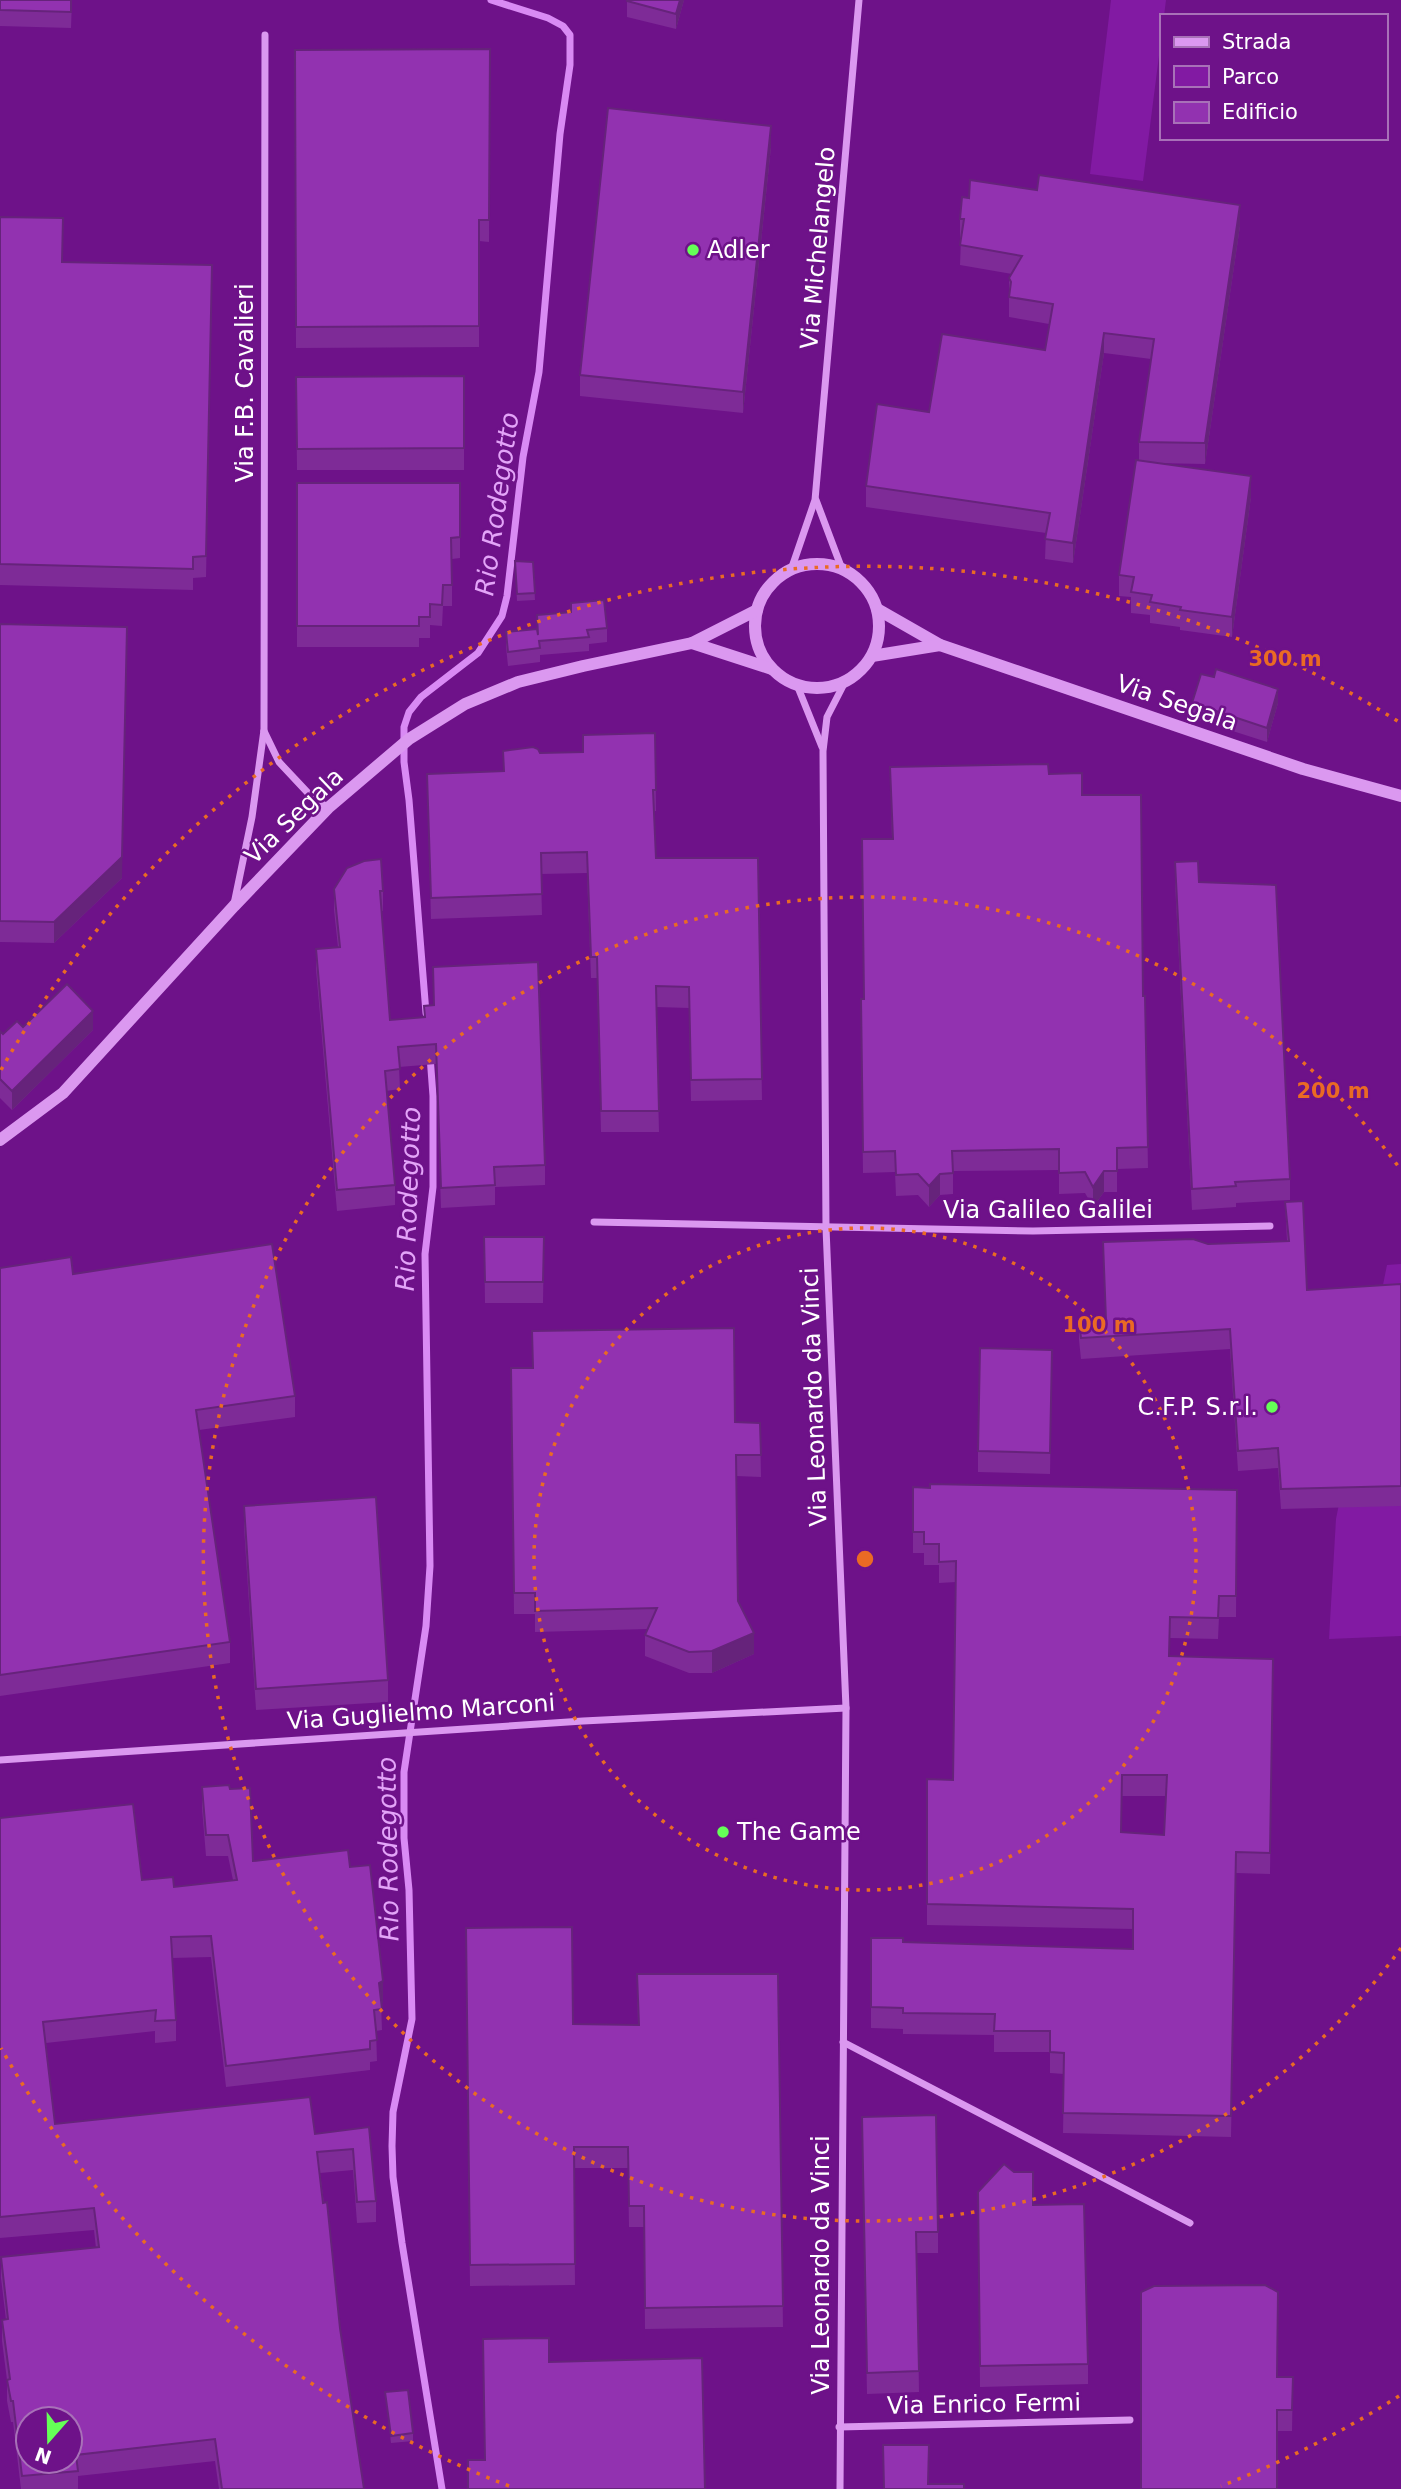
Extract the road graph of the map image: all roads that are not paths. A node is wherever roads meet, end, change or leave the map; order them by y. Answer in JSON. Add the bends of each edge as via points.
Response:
{"nodes":[{"id":1,"x":859,"y":0,"type":"edge"},
{"id":2,"x":265,"y":36,"type":"dead end"},
{"id":3,"x":815,"y":499,"type":"junction"},
{"id":4,"x":842,"y":569,"type":"junction"},
{"id":5,"x":791,"y":570,"type":"junction"},
{"id":6,"x":877,"y":609,"type":"junction"},
{"id":7,"x":757,"y":610,"type":"junction"},
{"id":8,"x":692,"y":643,"type":"junction"},
{"id":9,"x":940,"y":645,"type":"junction"},
{"id":10,"x":872,"y":656,"type":"junction"},
{"id":11,"x":772,"y":669,"type":"junction"},
{"id":12,"x":845,"y":682,"type":"junction"},
{"id":13,"x":797,"y":685,"type":"junction"},
{"id":14,"x":264,"y":730,"type":"junction"},
{"id":15,"x":823,"y":751,"type":"junction"},
{"id":16,"x":1401,"y":796,"type":"edge"},
{"id":17,"x":328,"y":808,"type":"junction"},
{"id":18,"x":233,"y":906,"type":"junction"},
{"id":19,"x":0,"y":1140,"type":"edge"},
{"id":20,"x":594,"y":1222,"type":"dead end"},
{"id":21,"x":1270,"y":1226,"type":"dead end"},
{"id":22,"x":826,"y":1228,"type":"junction"},
{"id":23,"x":846,"y":1708,"type":"junction"},
{"id":24,"x":0,"y":1760,"type":"edge"},
{"id":25,"x":843,"y":2042,"type":"junction"},
{"id":26,"x":1190,"y":2223,"type":"dead end"},
{"id":27,"x":1130,"y":2420,"type":"dead end"},
{"id":28,"x":839,"y":2427,"type":"junction"},
{"id":29,"x":840,"y":2489,"type":"edge"}],
"edges":[{"from":1,"to":3,"type":"street","name":"Via Michelangelo"},
{"from":2,"to":14,"type":"street","name":"Via F.B. Cavalieri"},
{"from":3,"to":4,"type":"street","name":"Via Michelangelo"},
{"from":3,"to":5,"type":"street","name":"Via Michelangelo"},
{"from":4,"to":5,"type":"street","via":[[807,565]]},
{"from":4,"to":6,"type":"street","name":"Via Segala","via":[[869,592]]},
{"from":5,"to":7,"type":"street","via":[[764,594]]},
{"from":6,"to":9,"type":"street","name":"Via Segala"},
{"from":6,"to":10,"type":"street","via":[[878,640]]},
{"from":7,"to":8,"type":"street","name":"Via Segala"},
{"from":7,"to":11,"type":"street","via":[[755,631],[760,651]]},
{"from":8,"to":11,"type":"street","name":"Via Segala"},
{"from":8,"to":17,"type":"street","name":"Via Segala","via":[[518,682],[465,704],[409,739]]},
{"from":9,"to":10,"type":"street","name":"Via Segala"},
{"from":9,"to":16,"type":"street","name":"Via Segala","via":[[1303,769]]},
{"from":10,"to":12,"type":"street"},
{"from":11,"to":13,"type":"street","name":"Via Segala"},
{"from":12,"to":13,"type":"street","via":[[813,688]]},
{"from":12,"to":15,"type":"street","name":"Via Leonardo da Vinci","via":[[827,717]]},
{"from":13,"to":15,"type":"street","name":"Via Leonardo da Vinci"},
{"from":14,"to":17,"type":"street","name":"Via F.B. Cavalieri","via":[[279,762]]},
{"from":14,"to":18,"type":"street","name":"Via F.B. Cavalieri"},
{"from":15,"to":22,"type":"street","name":"Via Leonardo da Vinci"},
{"from":17,"to":18,"type":"street","name":"Via Segala"},
{"from":18,"to":19,"type":"street","name":"Via Segala","via":[[63,1093]]},
{"from":20,"to":22,"type":"street","name":"Via Galileo Galilei"},
{"from":21,"to":22,"type":"street","name":"Via Galileo Galilei","via":[[1033,1231]]},
{"from":22,"to":23,"type":"street","name":"Via Leonardo da Vinci"},
{"from":23,"to":24,"type":"street","name":"Via Guglielmo Marconi"},
{"from":23,"to":25,"type":"street","name":"Via Leonardo da Vinci"},
{"from":25,"to":26,"type":"street"},
{"from":25,"to":28,"type":"street","name":"Via Leonardo da Vinci"},
{"from":27,"to":28,"type":"street","name":"Via Enrico Fermi"},
{"from":28,"to":29,"type":"street","name":"Via Leonardo da Vinci"}]}
